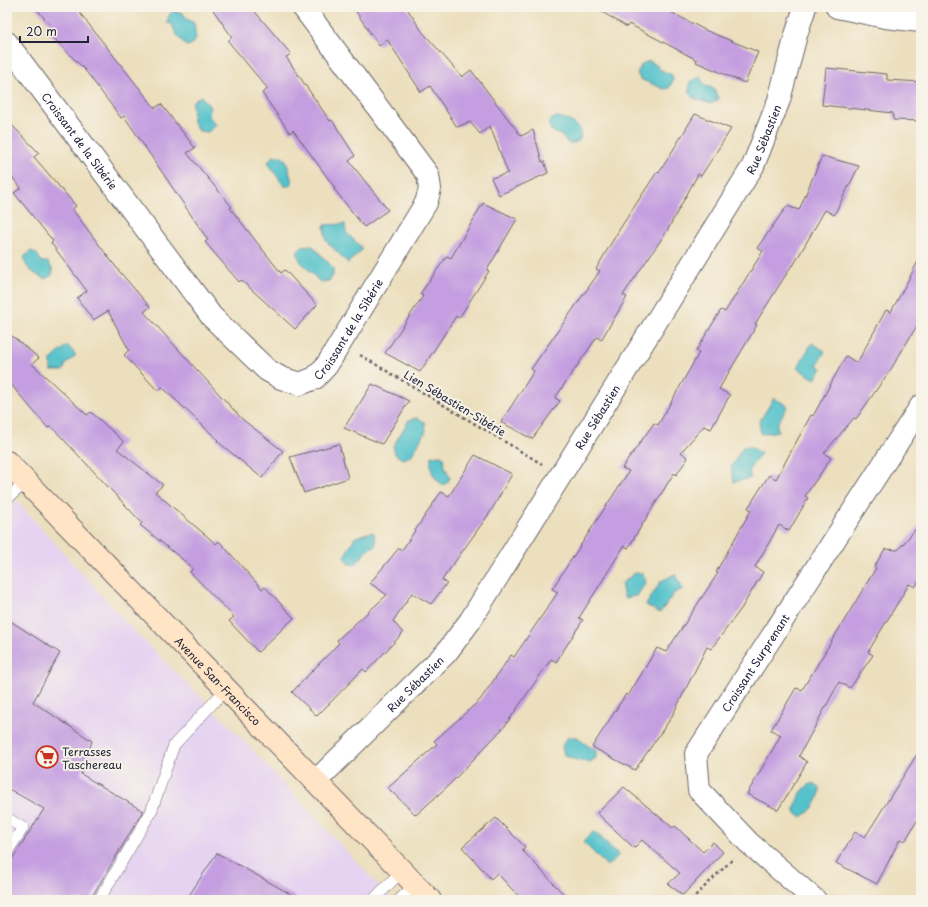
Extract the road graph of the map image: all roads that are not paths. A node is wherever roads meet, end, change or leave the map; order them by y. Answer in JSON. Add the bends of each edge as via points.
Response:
{"nodes":[{"id":1,"x":303,"y":7,"type":"edge"},
{"id":2,"x":806,"y":7,"type":"edge"},
{"id":3,"x":837,"y":7,"type":"edge"},
{"id":4,"x":921,"y":21,"type":"edge"},
{"id":5,"x":7,"y":44,"type":"edge"},
{"id":6,"x":921,"y":406,"type":"edge"},
{"id":7,"x":7,"y":462,"type":"edge"},
{"id":8,"x":26,"y":482,"type":"junction"},
{"id":9,"x":7,"y":499,"type":"edge"},
{"id":10,"x":226,"y":689,"type":"junction"},
{"id":11,"x":316,"y":781,"type":"junction"},
{"id":12,"x":7,"y":818,"type":"edge"},
{"id":13,"x":7,"y":852,"type":"edge"},
{"id":14,"x":416,"y":885,"type":"edge"},
{"id":15,"x":99,"y":900,"type":"edge"},
{"id":16,"x":373,"y":900,"type":"edge"},
{"id":17,"x":399,"y":900,"type":"edge"},
{"id":18,"x":815,"y":900,"type":"edge"}],
"edges":[{"from":1,"to":5,"type":"street","name":"Croissant de la Sibérie","via":[[428,175],[430,189],[426,203],[327,365],[315,378],[300,384],[267,370],[212,317]]},
{"from":2,"to":11,"type":"street","name":"Rue Sébastien","via":[[779,100],[753,166],[562,476],[470,621],[446,654]]},
{"from":3,"to":4,"type":"street"},
{"from":6,"to":18,"type":"street","name":"Croissant Surprenant","via":[[696,754],[699,790],[750,843]]},
{"from":7,"to":8,"type":"street","name":"Avenue San-Francisco"},
{"from":8,"to":9,"type":"lane"},
{"from":8,"to":10,"type":"street","name":"Avenue San-Francisco"},
{"from":10,"to":11,"type":"street","name":"Avenue San-Francisco"},
{"from":10,"to":15,"type":"lane","via":[[174,745],[151,812]]},
{"from":11,"to":14,"type":"street","name":"Avenue San-Francisco"},
{"from":12,"to":13,"type":"lane","via":[[23,828]]},
{"from":14,"to":16,"type":"lane"},
{"from":14,"to":17,"type":"lane"}]}
